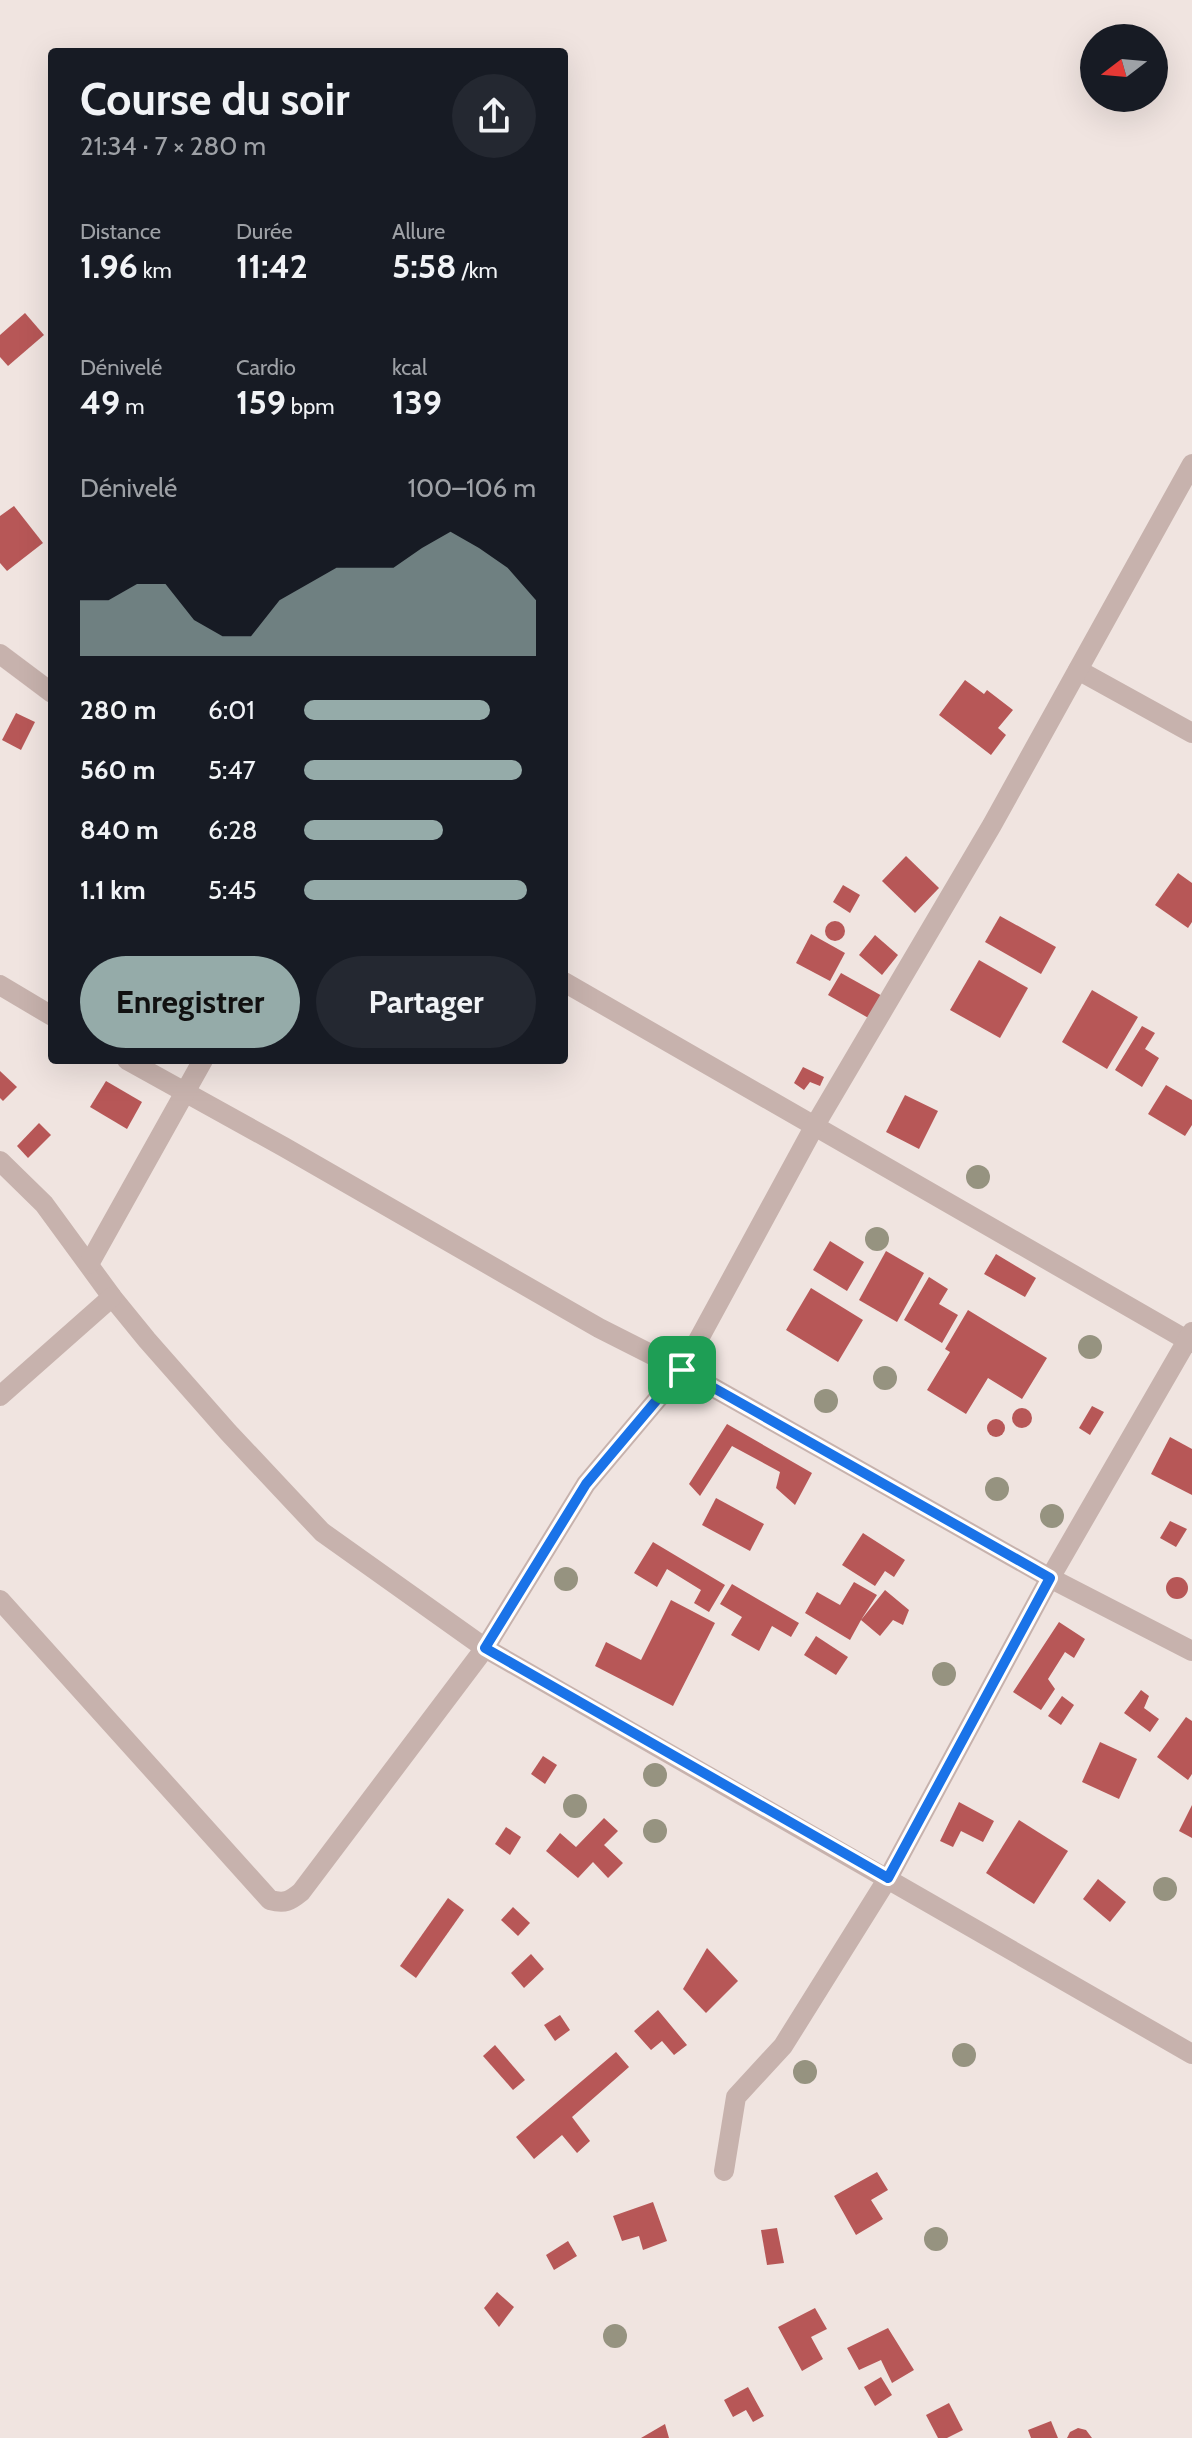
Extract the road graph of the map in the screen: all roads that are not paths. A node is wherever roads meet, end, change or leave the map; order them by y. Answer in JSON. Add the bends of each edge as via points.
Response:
{"nodes":[{"id":1,"x":1192,"y":464,"type":"edge"},
{"id":2,"x":0,"y":654,"type":"edge"},
{"id":3,"x":1078,"y":670,"type":"junction"},
{"id":4,"x":48,"y":690,"type":"edge"},
{"id":5,"x":1192,"y":733,"type":"edge"},
{"id":6,"x":568,"y":984,"type":"edge"},
{"id":7,"x":0,"y":985,"type":"edge"},
{"id":8,"x":48,"y":1014,"type":"edge"},
{"id":9,"x":134,"y":1064,"type":"edge"},
{"id":10,"x":201,"y":1064,"type":"edge"},
{"id":11,"x":186,"y":1094,"type":"junction"},
{"id":12,"x":814,"y":1127,"type":"junction"},
{"id":13,"x":0,"y":1161,"type":"edge"},
{"id":14,"x":89,"y":1264,"type":"junction"},
{"id":15,"x":112,"y":1297,"type":"junction"},
{"id":16,"x":1190,"y":1339,"type":"edge"},
{"id":17,"x":682,"y":1370,"type":"junction"},
{"id":18,"x":0,"y":1396,"type":"edge"},
{"id":19,"x":1050,"y":1578,"type":"junction"},
{"id":20,"x":0,"y":1600,"type":"edge"},
{"id":21,"x":485,"y":1648,"type":"junction"},
{"id":22,"x":1192,"y":1651,"type":"edge"},
{"id":23,"x":888,"y":1878,"type":"junction"},
{"id":24,"x":1192,"y":2054,"type":"edge"},
{"id":25,"x":724,"y":2171,"type":"dead end"}],
"edges":[{"from":1,"to":3,"type":"street"},
{"from":2,"to":4,"type":"street"},
{"from":3,"to":5,"type":"street"},
{"from":3,"to":12,"type":"street"},
{"from":6,"to":12,"type":"street"},
{"from":7,"to":8,"type":"street"},
{"from":9,"to":11,"type":"street"},
{"from":10,"to":11,"type":"street"},
{"from":11,"to":14,"type":"street"},
{"from":11,"to":17,"type":"street"},
{"from":12,"to":16,"type":"street"},
{"from":12,"to":17,"type":"street"},
{"from":13,"to":14,"type":"street","via":[[44,1204]]},
{"from":14,"to":15,"type":"street"},
{"from":15,"to":18,"type":"street"},
{"from":15,"to":21,"type":"street","via":[[322,1532]]},
{"from":16,"to":19,"type":"street"},
{"from":17,"to":19,"type":"street"},
{"from":17,"to":21,"type":"street","via":[[586,1484]]},
{"from":19,"to":22,"type":"street"},
{"from":19,"to":23,"type":"street"},
{"from":20,"to":21,"type":"street","via":[[270,1900],[281,1903],[301,1892]]},
{"from":21,"to":23,"type":"street"},
{"from":23,"to":24,"type":"street"},
{"from":23,"to":25,"type":"street","via":[[783,2046],[736,2097]]}]}
